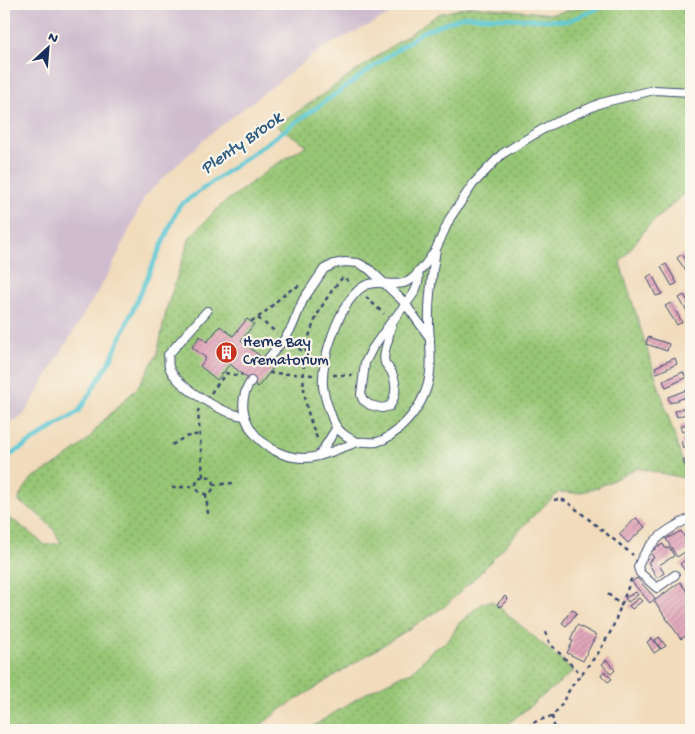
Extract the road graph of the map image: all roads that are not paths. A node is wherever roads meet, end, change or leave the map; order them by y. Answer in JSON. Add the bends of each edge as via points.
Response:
{"nodes":[{"id":1,"x":691,"y":92,"type":"edge"},
{"id":2,"x":436,"y":249,"type":"junction"},
{"id":3,"x":418,"y":272,"type":"junction"},
{"id":4,"x":383,"y":282,"type":"junction"},
{"id":5,"x":406,"y":305,"type":"junction"},
{"id":6,"x":207,"y":311,"type":"dead end"},
{"id":7,"x":394,"y":319,"type":"junction"},
{"id":8,"x":430,"y":339,"type":"junction"},
{"id":9,"x":266,"y":361,"type":"dead end"},
{"id":10,"x":251,"y":381,"type":"dead end"},
{"id":11,"x":245,"y":416,"type":"junction"},
{"id":12,"x":337,"y":427,"type":"junction"},
{"id":13,"x":357,"y":442,"type":"junction"},
{"id":14,"x":319,"y":456,"type":"junction"},
{"id":15,"x":691,"y":518,"type":"edge"},
{"id":16,"x":675,"y":576,"type":"dead end"}],
"edges":[{"from":1,"to":2,"type":"lane","via":[[654,90],[601,103],[548,126],[502,154],[468,191],[450,218]]},
{"from":2,"to":3,"type":"lane"},
{"from":2,"to":8,"type":"lane","via":[[430,290]]},
{"from":3,"to":4,"type":"lane","via":[[408,281]]},
{"from":3,"to":5,"type":"lane","via":[[418,285]]},
{"from":4,"to":5,"type":"lane"},
{"from":4,"to":9,"type":"lane","via":[[370,268],[358,263],[345,262],[324,269],[302,300],[286,337]]},
{"from":4,"to":12,"type":"lane","via":[[374,282],[359,290],[341,314],[326,354],[323,386]]},
{"from":5,"to":7,"type":"lane"},
{"from":5,"to":8,"type":"lane"},
{"from":6,"to":11,"type":"lane","via":[[168,356],[170,368],[182,383],[211,404]]},
{"from":7,"to":7,"type":"lane","via":[[364,363],[361,395],[363,400],[382,408],[390,406],[394,398],[392,373],[385,362]]},
{"from":8,"to":13,"type":"lane","via":[[431,372],[417,410],[384,438]]},
{"from":10,"to":11,"type":"lane","via":[[244,395]]},
{"from":11,"to":14,"type":"lane","via":[[254,434],[274,450],[295,457]]},
{"from":12,"to":13,"type":"lane"},
{"from":12,"to":14,"type":"lane"},
{"from":13,"to":14,"type":"lane"},
{"from":15,"to":16,"type":"lane","via":[[652,543],[639,564],[640,573],[657,588]]}]}
